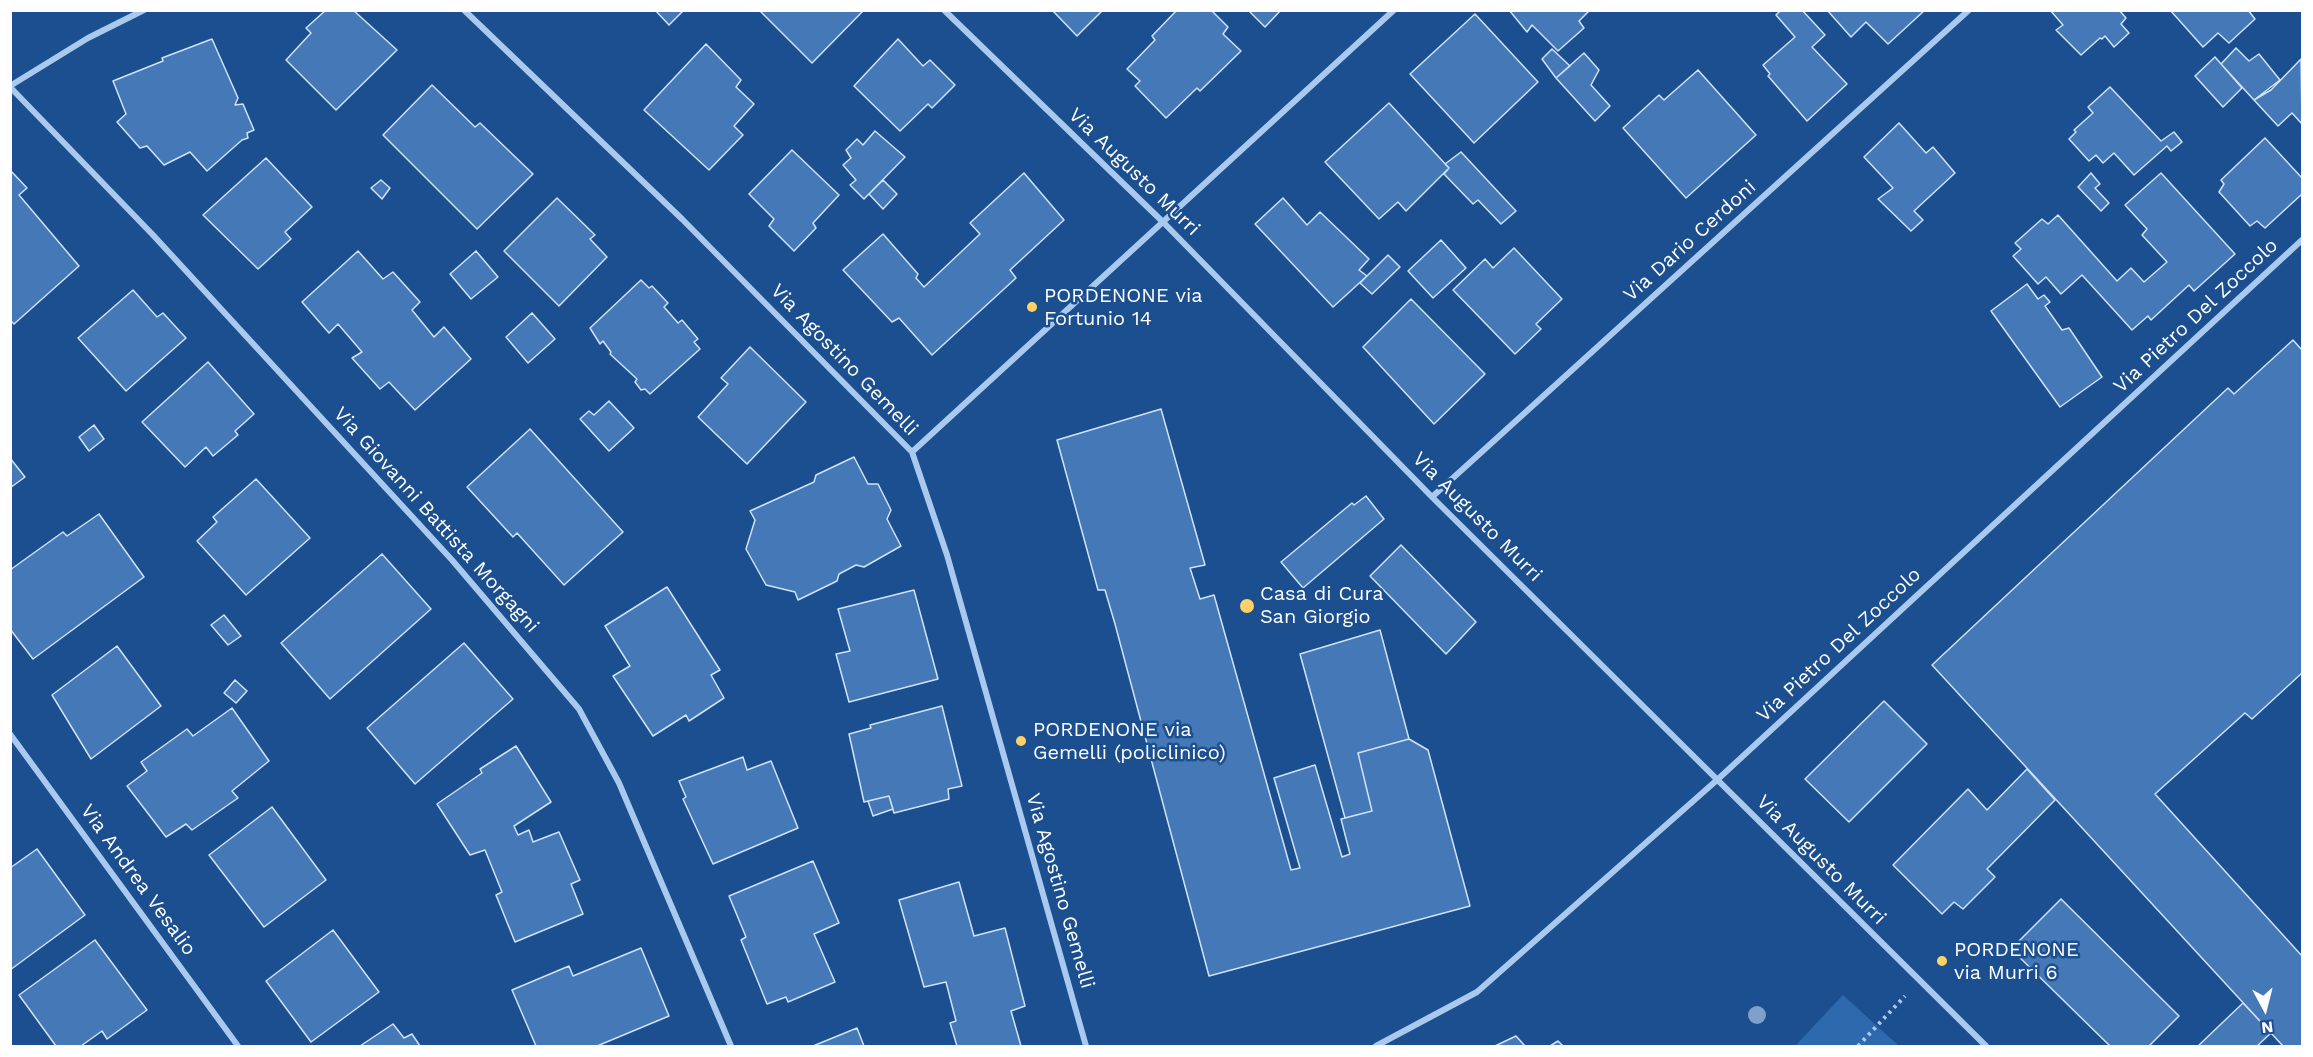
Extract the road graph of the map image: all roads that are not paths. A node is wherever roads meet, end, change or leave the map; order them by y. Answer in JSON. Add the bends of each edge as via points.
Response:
{"nodes":[{"id":1,"x":144,"y":10,"type":"edge"},
{"id":2,"x":464,"y":10,"type":"edge"},
{"id":3,"x":944,"y":10,"type":"edge"},
{"id":4,"x":1394,"y":10,"type":"edge"},
{"id":5,"x":1969,"y":10,"type":"edge"},
{"id":6,"x":10,"y":87,"type":"edge"},
{"id":7,"x":1164,"y":223,"type":"junction"},
{"id":8,"x":2302,"y":240,"type":"edge"},
{"id":9,"x":912,"y":452,"type":"junction"},
{"id":10,"x":1432,"y":497,"type":"junction"},
{"id":11,"x":10,"y":734,"type":"edge"},
{"id":12,"x":1717,"y":780,"type":"junction"},
{"id":13,"x":238,"y":1047,"type":"edge"},
{"id":14,"x":731,"y":1047,"type":"edge"},
{"id":15,"x":1086,"y":1047,"type":"edge"},
{"id":16,"x":1376,"y":1047,"type":"edge"},
{"id":17,"x":1986,"y":1047,"type":"edge"}],
"edges":[{"from":1,"to":6,"type":"street","via":[[88,38]]},
{"from":2,"to":9,"type":"street","name":"Via Agostino Gemelli","via":[[690,227]]},
{"from":3,"to":7,"type":"street","name":"Via Augusto Murri"},
{"from":4,"to":7,"type":"street"},
{"from":5,"to":10,"type":"street","name":"Via Dario Cerdoni"},
{"from":6,"to":14,"type":"street","name":"Via Giovanni Battista Morgagni","via":[[153,235],[452,560],[579,709],[619,783]]},
{"from":7,"to":9,"type":"street"},
{"from":7,"to":10,"type":"street","name":"Via Augusto Murri"},
{"from":8,"to":12,"type":"street","name":"Via Pietro Del Zoccolo"},
{"from":9,"to":15,"type":"street","name":"Via Agostino Gemelli","via":[[947,555]]},
{"from":10,"to":12,"type":"street","name":"Via Augusto Murri"},
{"from":11,"to":13,"type":"street","name":"Via Andrea Vesalio"},
{"from":12,"to":16,"type":"street","name":"Via Pietro Del Zoccolo","via":[[1477,992]]},
{"from":12,"to":17,"type":"street","name":"Via Augusto Murri"}]}
